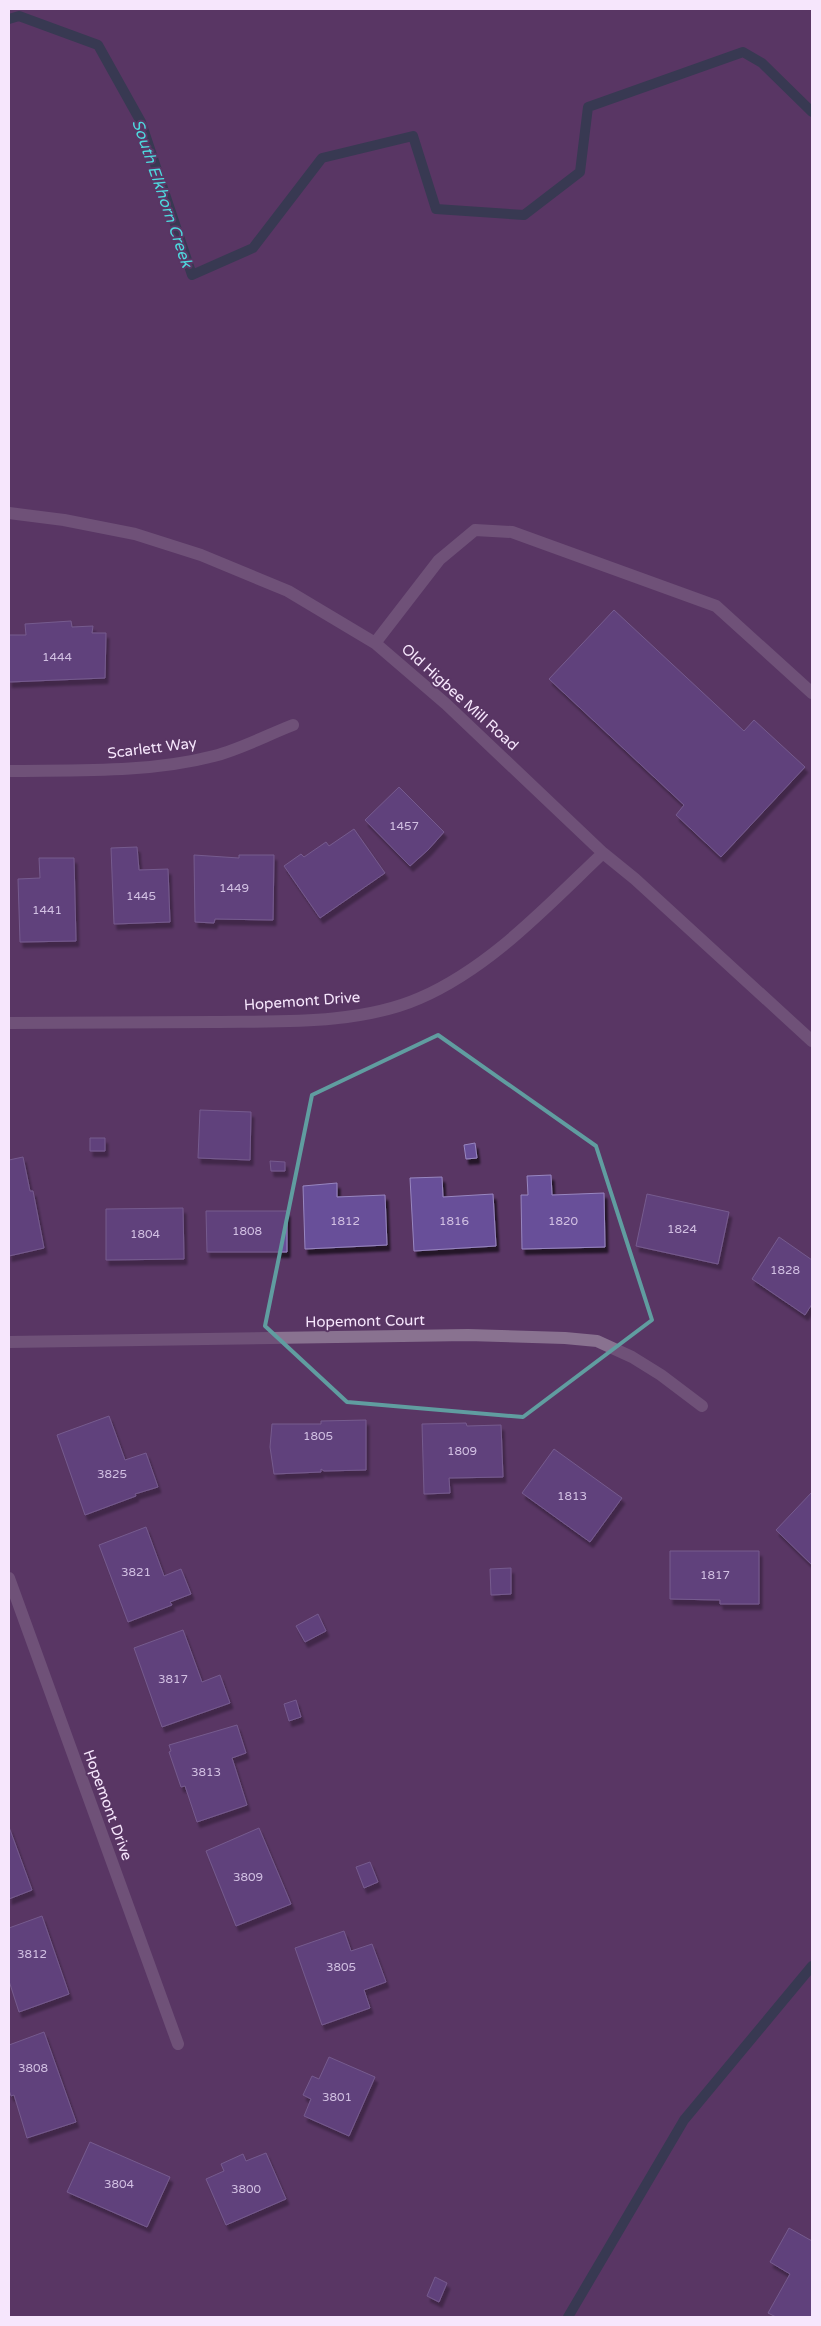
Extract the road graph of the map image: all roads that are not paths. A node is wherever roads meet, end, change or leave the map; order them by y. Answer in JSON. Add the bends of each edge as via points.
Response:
{"nodes":[{"id":1,"x":9,"y":514,"type":"edge"},
{"id":2,"x":375,"y":643,"type":"junction"},
{"id":3,"x":812,"y":693,"type":"edge"},
{"id":4,"x":293,"y":725,"type":"dead end"},
{"id":5,"x":9,"y":771,"type":"edge"},
{"id":6,"x":603,"y":853,"type":"junction"},
{"id":7,"x":9,"y":1023,"type":"edge"},
{"id":8,"x":812,"y":1041,"type":"edge"},
{"id":9,"x":9,"y":1342,"type":"edge"},
{"id":10,"x":702,"y":1406,"type":"dead end"},
{"id":11,"x":9,"y":1578,"type":"edge"},
{"id":12,"x":178,"y":2044,"type":"dead end"}],
"edges":[{"from":1,"to":2,"type":"street","name":"Old Higbee Mill Road","via":[[64,520],[135,534],[201,555],[288,591]]},
{"from":2,"to":3,"type":"street","via":[[439,560],[475,530],[512,532],[716,606]]},
{"from":2,"to":6,"type":"street","name":"Old Higbee Mill Road","via":[[446,704]]},
{"from":4,"to":5,"type":"street","name":"Scarlett Way","via":[[216,756],[166,765],[106,770]]},
{"from":6,"to":7,"type":"street","name":"Hopemont Drive","via":[[493,953],[419,999],[381,1011],[325,1019]]},
{"from":6,"to":8,"type":"street","name":"Old Higbee Mill Road"},
{"from":9,"to":10,"type":"street","name":"Hopemont Court","via":[[468,1336],[565,1338],[597,1341],[632,1357]]},
{"from":11,"to":12,"type":"street","name":"Hopemont Drive"}]}
